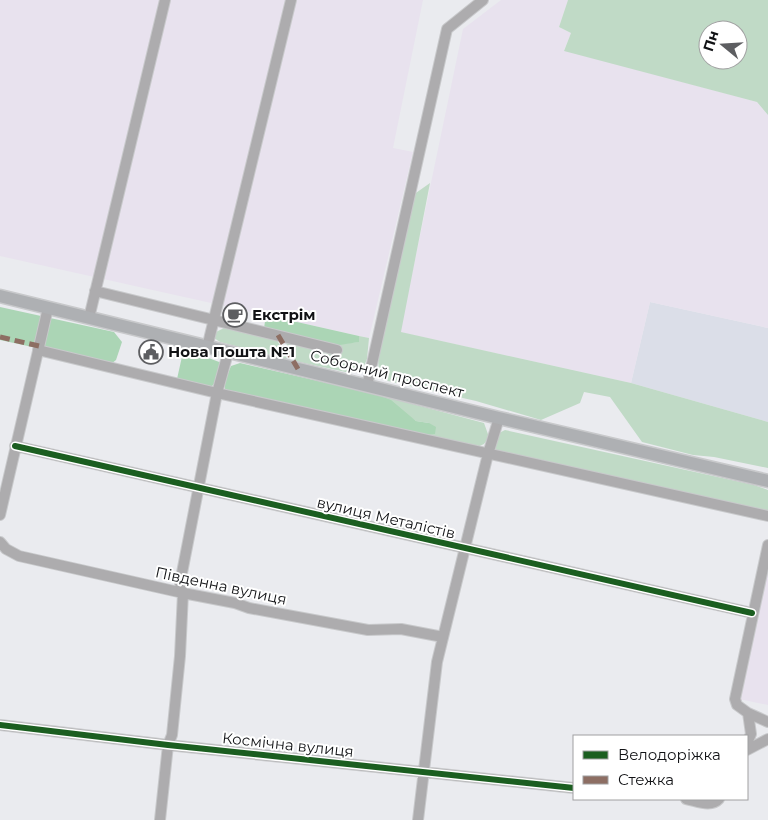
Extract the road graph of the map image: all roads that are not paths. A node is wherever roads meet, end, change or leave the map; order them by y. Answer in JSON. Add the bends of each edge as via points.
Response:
{"nodes":[{"id":1,"x":165,"y":0,"type":"edge"},
{"id":2,"x":291,"y":0,"type":"edge"},
{"id":3,"x":483,"y":0,"type":"edge"},
{"id":4,"x":96,"y":292,"type":"junction"},
{"id":5,"x":0,"y":296,"type":"edge"},
{"id":6,"x":48,"y":308,"type":"junction"},
{"id":7,"x":89,"y":318,"type":"junction"},
{"id":8,"x":214,"y":320,"type":"junction"},
{"id":9,"x":207,"y":348,"type":"junction"},
{"id":10,"x":38,"y":350,"type":"junction"},
{"id":11,"x":337,"y":350,"type":"dead end"},
{"id":12,"x":228,"y":353,"type":"junction"},
{"id":13,"x":367,"y":386,"type":"junction"},
{"id":14,"x":217,"y":393,"type":"junction"},
{"id":15,"x":499,"y":418,"type":"junction"},
{"id":16,"x":15,"y":446,"type":"junction"},
{"id":17,"x":488,"y":454,"type":"junction"},
{"id":18,"x":768,"y":481,"type":"edge"},
{"id":19,"x":198,"y":488,"type":"junction"},
{"id":20,"x":0,"y":515,"type":"edge"},
{"id":21,"x":768,"y":516,"type":"edge"},
{"id":22,"x":0,"y":542,"type":"edge"},
{"id":23,"x":768,"y":545,"type":"edge"},
{"id":24,"x":466,"y":549,"type":"junction"},
{"id":25,"x":183,"y":593,"type":"junction"},
{"id":26,"x":752,"y":613,"type":"junction"},
{"id":27,"x":443,"y":637,"type":"junction"},
{"id":28,"x":748,"y":713,"type":"junction"},
{"id":29,"x":768,"y":722,"type":"edge"},
{"id":30,"x":0,"y":725,"type":"edge"},
{"id":31,"x":768,"y":739,"type":"edge"},
{"id":32,"x":748,"y":741,"type":"edge"},
{"id":33,"x":168,"y":745,"type":"junction"},
{"id":34,"x":748,"y":749,"type":"edge"},
{"id":35,"x":423,"y":772,"type":"junction"},
{"id":36,"x":573,"y":788,"type":"edge"},
{"id":37,"x":690,"y":800,"type":"edge"},
{"id":38,"x":718,"y":800,"type":"edge"},
{"id":39,"x":160,"y":820,"type":"edge"},
{"id":40,"x":418,"y":820,"type":"edge"}],
"edges":[{"from":1,"to":4,"type":"street"},
{"from":2,"to":8,"type":"street"},
{"from":3,"to":13,"type":"street","via":[[447,29]]},
{"from":4,"to":7,"type":"street"},
{"from":4,"to":8,"type":"street"},
{"from":5,"to":6,"type":"main road","name":"Соборний проспект"},
{"from":6,"to":7,"type":"main road","name":"Соборний проспект"},
{"from":6,"to":10,"type":"street"},
{"from":7,"to":9,"type":"main road","name":"Соборний проспект"},
{"from":8,"to":9,"type":"street"},
{"from":8,"to":11,"type":"street"},
{"from":9,"to":12,"type":"main road","name":"Соборний проспект"},
{"from":10,"to":14,"type":"street"},
{"from":10,"to":16,"type":"street"},
{"from":12,"to":13,"type":"main road","name":"Соборний проспект"},
{"from":12,"to":14,"type":"street"},
{"from":13,"to":15,"type":"main road","name":"Соборний проспект"},
{"from":14,"to":17,"type":"street"},
{"from":14,"to":19,"type":"street"},
{"from":15,"to":17,"type":"street"},
{"from":15,"to":18,"type":"main road","name":"Соборний проспект"},
{"from":16,"to":19,"type":"street","name":"вулиця Металістів"},
{"from":16,"to":20,"type":"street"},
{"from":17,"to":21,"type":"street"},
{"from":17,"to":24,"type":"street"},
{"from":19,"to":24,"type":"street","name":"вулиця Металістів"},
{"from":19,"to":25,"type":"street","via":[[180,583]]},
{"from":22,"to":25,"type":"street","name":"Південна вулиця","via":[[19,556]]},
{"from":23,"to":26,"type":"street"},
{"from":24,"to":26,"type":"street","name":"вулиця Металістів"},
{"from":24,"to":27,"type":"street"},
{"from":25,"to":27,"type":"street","name":"Південна вулиця","via":[[368,630],[401,629]]},
{"from":25,"to":33,"type":"street","via":[[180,656],[172,735]]},
{"from":26,"to":28,"type":"street","via":[[735,699],[737,705]]},
{"from":27,"to":35,"type":"street"},
{"from":28,"to":29,"type":"street"},
{"from":28,"to":32,"type":"street","via":[[752,734]]},
{"from":30,"to":33,"type":"street","name":"Космічна вулиця"},
{"from":31,"to":34,"type":"street"},
{"from":33,"to":35,"type":"street","name":"Космічна вулиця"},
{"from":33,"to":39,"type":"street"},
{"from":35,"to":36,"type":"street","name":"Космічна вулиця"},
{"from":35,"to":40,"type":"street"},
{"from":37,"to":38,"type":"street","via":[[707,804]]}]}
